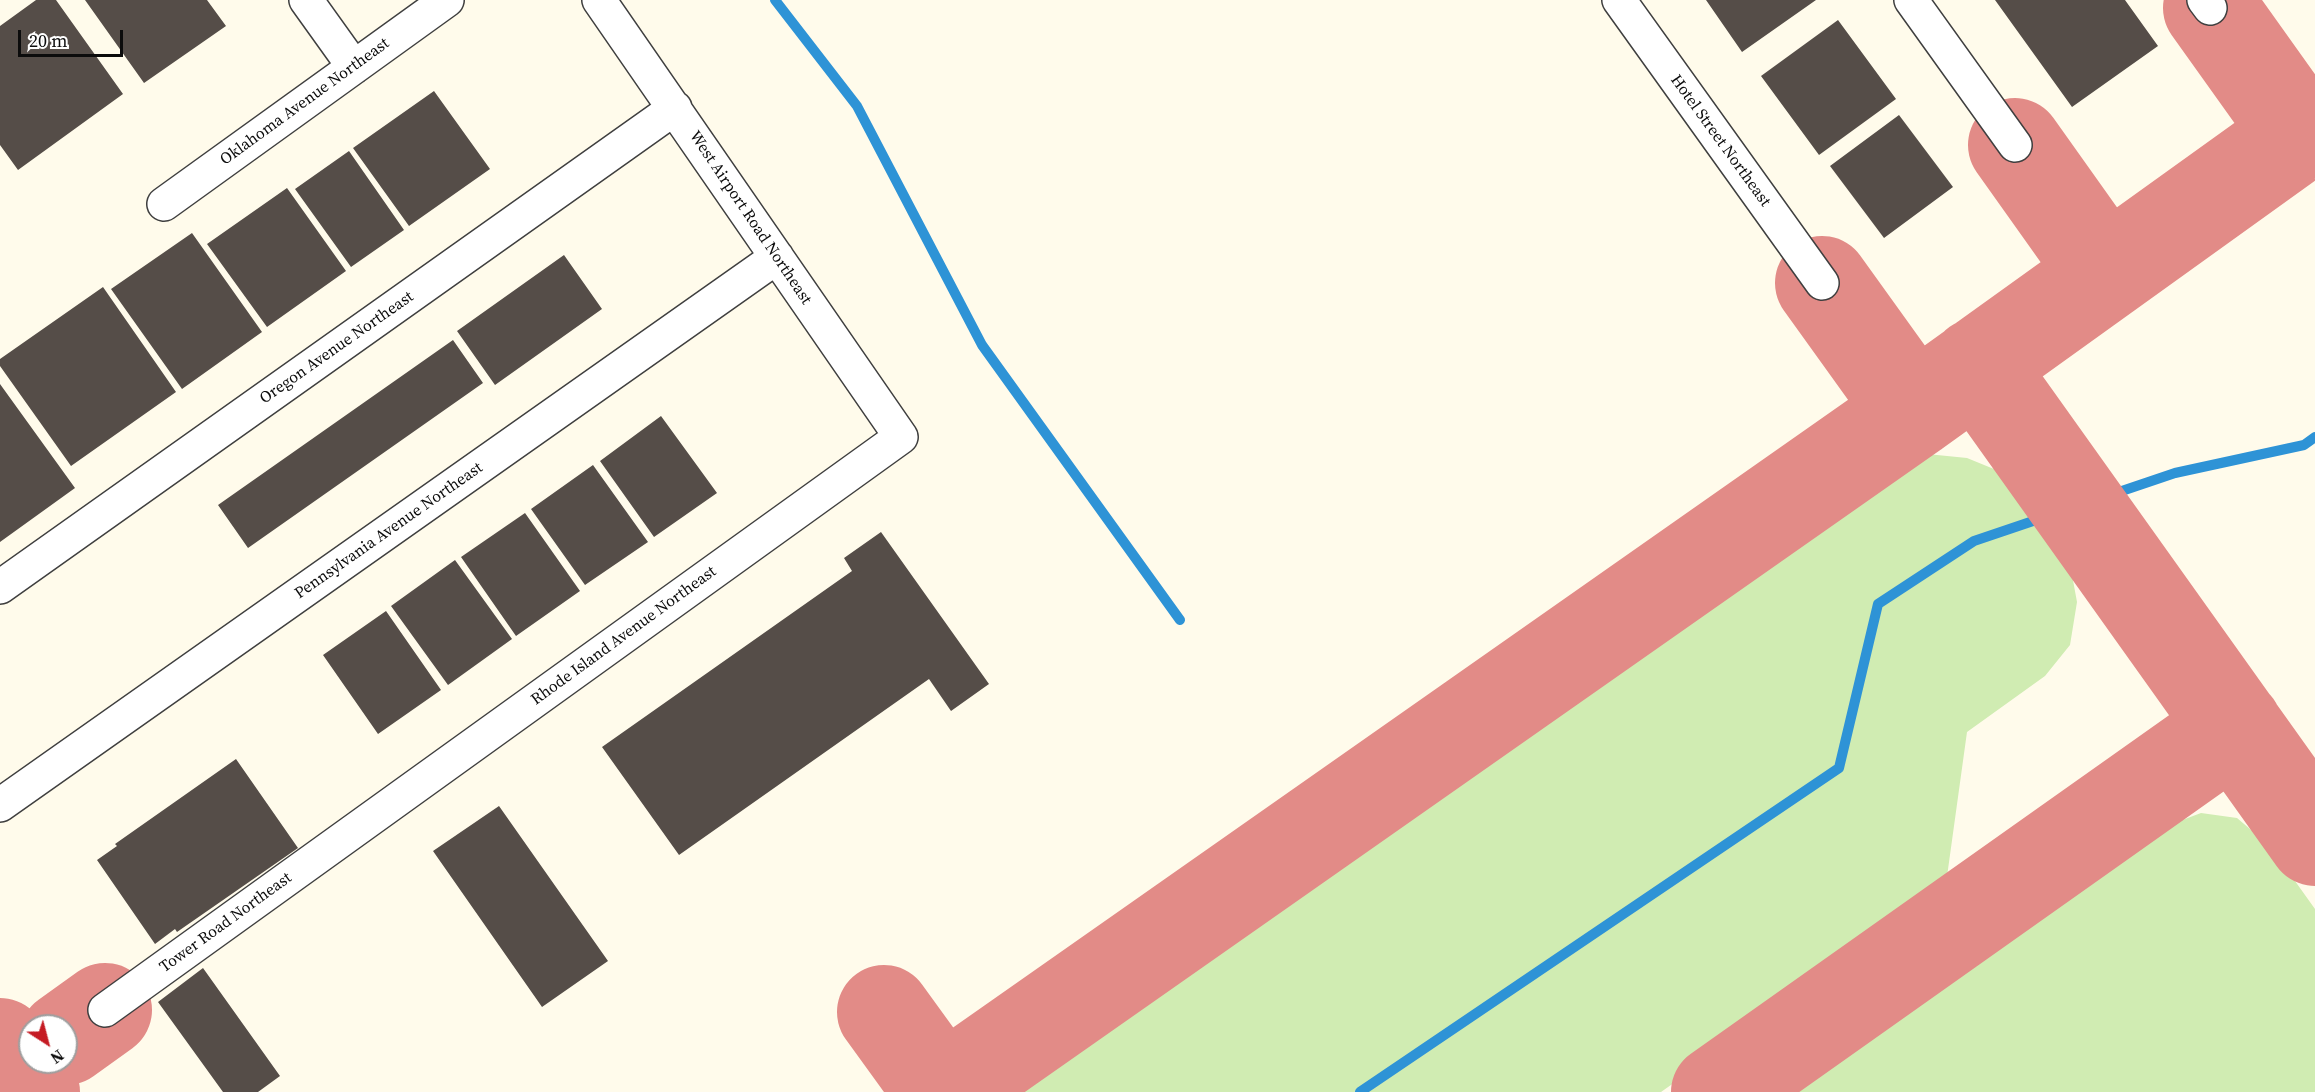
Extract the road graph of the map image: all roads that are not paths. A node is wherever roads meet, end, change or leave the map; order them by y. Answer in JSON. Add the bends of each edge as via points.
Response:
{"nodes":[{"id":1,"x":306,"y":0,"type":"edge"},
{"id":2,"x":447,"y":0,"type":"edge"},
{"id":3,"x":599,"y":0,"type":"edge"},
{"id":4,"x":1619,"y":0,"type":"edge"},
{"id":5,"x":1911,"y":0,"type":"edge"},
{"id":6,"x":354,"y":67,"type":"junction"},
{"id":7,"x":675,"y":108,"type":"junction"},
{"id":8,"x":2015,"y":146,"type":"dead end"},
{"id":9,"x":164,"y":204,"type":"dead end"},
{"id":10,"x":777,"y":257,"type":"junction"},
{"id":11,"x":1822,"y":283,"type":"dead end"},
{"id":12,"x":901,"y":437,"type":"joint"},
{"id":13,"x":0,"y":587,"type":"edge"},
{"id":14,"x":0,"y":805,"type":"edge"},
{"id":15,"x":347,"y":836,"type":"joint"},
{"id":16,"x":105,"y":1010,"type":"dead end"}],
"edges":[{"from":1,"to":6,"type":"lane"},
{"from":2,"to":6,"type":"lane","name":"Oklahoma Avenue Northeast"},
{"from":3,"to":7,"type":"lane","name":"West Airport Road Northeast"},
{"from":4,"to":11,"type":"lane","name":"Hotel Street Northeast"},
{"from":5,"to":8,"type":"lane"},
{"from":6,"to":9,"type":"lane","name":"Oklahoma Avenue Northeast"},
{"from":7,"to":10,"type":"lane","name":"West Airport Road Northeast"},
{"from":7,"to":13,"type":"lane","name":"Oregon Avenue Northeast"},
{"from":10,"to":12,"type":"lane","name":"West Airport Road Northeast"},
{"from":10,"to":14,"type":"lane","name":"Pennsylvania Avenue Northeast"},
{"from":12,"to":15,"type":"lane","name":"Rhode Island Avenue Northeast"},
{"from":15,"to":16,"type":"lane","name":"Tower Road Northeast"}]}
